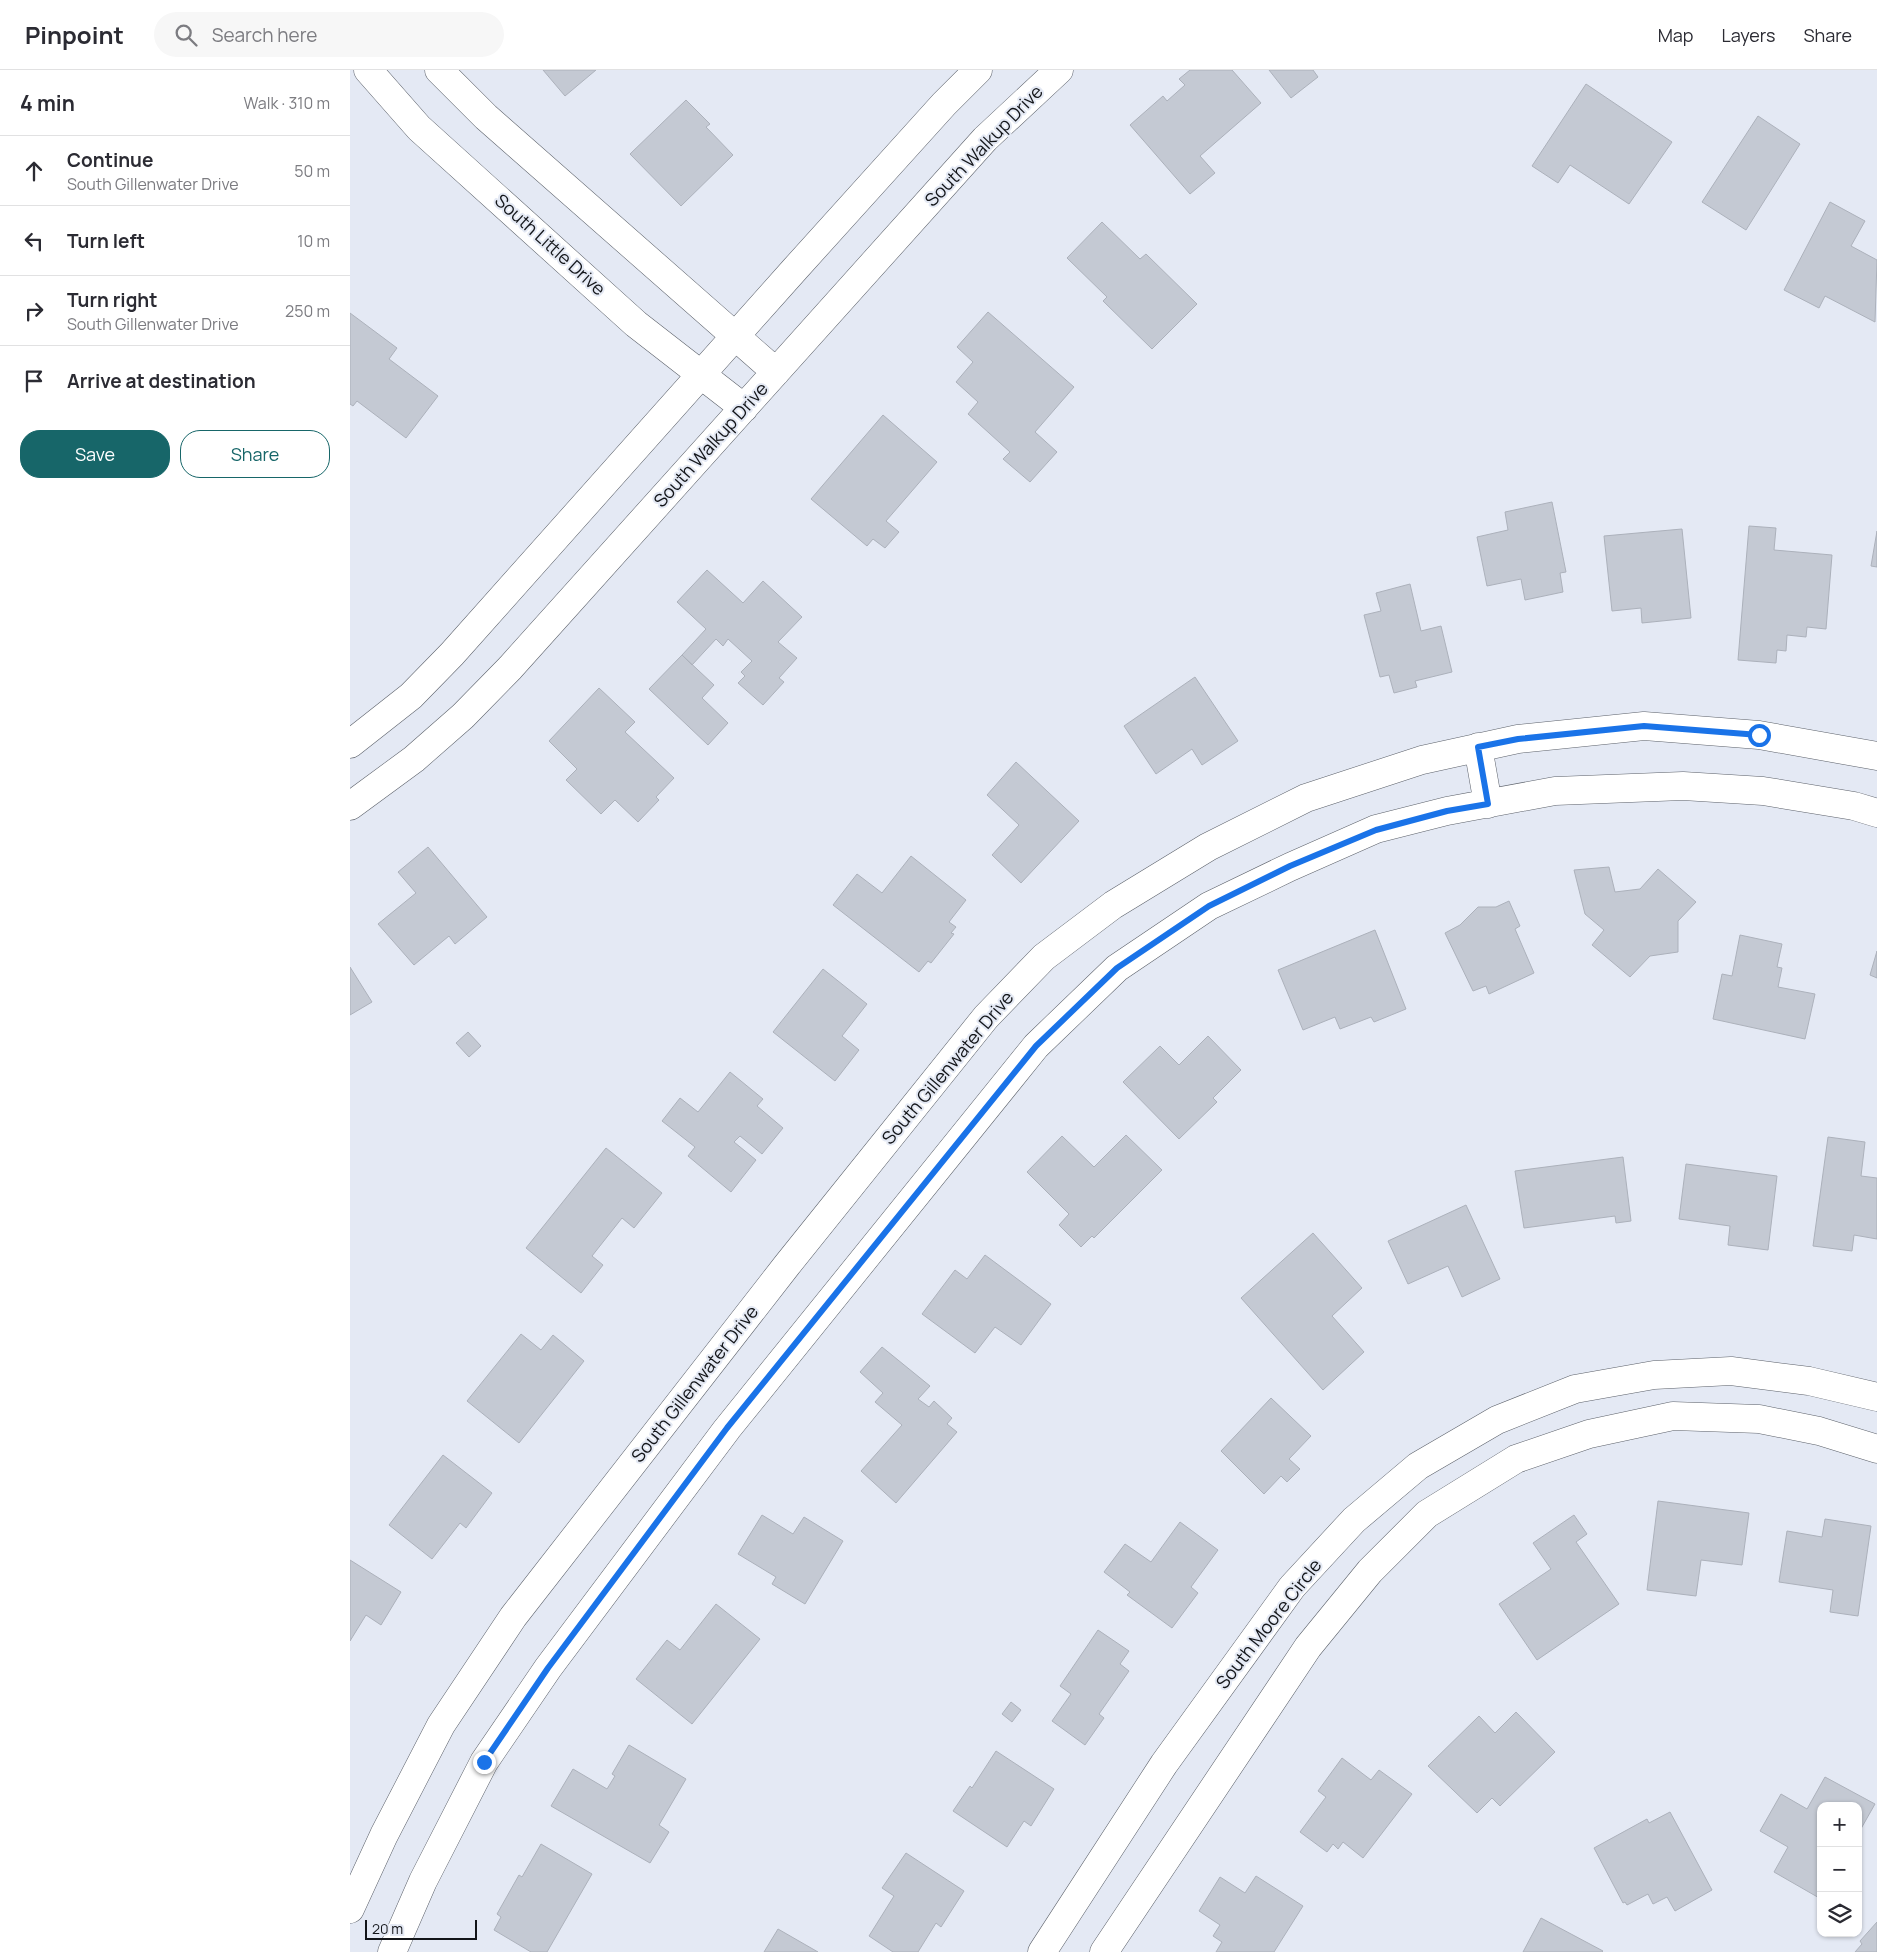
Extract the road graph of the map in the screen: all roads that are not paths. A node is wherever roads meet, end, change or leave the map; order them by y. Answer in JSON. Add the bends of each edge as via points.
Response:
{"nodes":[{"id":1,"x":368,"y":70,"type":"edge"},
{"id":2,"x":440,"y":70,"type":"edge"},
{"id":3,"x":978,"y":70,"type":"edge"},
{"id":4,"x":1059,"y":70,"type":"edge"},
{"id":5,"x":735,"y":338,"type":"junction"},
{"id":6,"x":776,"y":372,"type":"junction"},
{"id":7,"x":701,"y":376,"type":"junction"},
{"id":8,"x":744,"y":408,"type":"junction"},
{"id":9,"x":350,"y":744,"type":"edge"},
{"id":10,"x":1478,"y":747,"type":"junction"},
{"id":11,"x":1877,"y":756,"type":"edge"},
{"id":12,"x":1488,"y":804,"type":"junction"},
{"id":13,"x":350,"y":806,"type":"edge"},
{"id":14,"x":1877,"y":813,"type":"edge"},
{"id":15,"x":1877,"y":1397,"type":"edge"},
{"id":16,"x":1877,"y":1449,"type":"edge"},
{"id":17,"x":350,"y":1909,"type":"edge"},
{"id":18,"x":392,"y":1952,"type":"edge"},
{"id":19,"x":1042,"y":1952,"type":"edge"},
{"id":20,"x":1104,"y":1952,"type":"edge"}],
"edges":[{"from":1,"to":7,"type":"street","name":"South Little Drive","via":[[419,128],[636,324]]},
{"from":2,"to":5,"type":"street","via":[[486,117]]},
{"from":3,"to":5,"type":"street"},
{"from":4,"to":6,"type":"street","name":"South Walkup Drive","via":[[985,139]]},
{"from":5,"to":6,"type":"street"},
{"from":5,"to":7,"type":"street"},
{"from":6,"to":8,"type":"street","name":"South Walkup Drive"},
{"from":7,"to":8,"type":"street","name":"South Little Drive"},
{"from":7,"to":9,"type":"street","via":[[452,654],[411,696]]},
{"from":8,"to":13,"type":"street","name":"South Walkup Drive","via":[[470,709],[414,759]]},
{"from":10,"to":11,"type":"street","name":"South Gillenwater Drive","via":[[1518,739],[1644,726],[1759,735]]},
{"from":10,"to":12,"type":"street"},
{"from":10,"to":17,"type":"street","name":"South Gillenwater Drive","via":[[1422,760],[1306,798],[1208,846],[1113,905],[1044,958],[986,1016],[513,1617],[442,1725],[384,1835]]},
{"from":12,"to":14,"type":"street","via":[[1555,792],[1684,786],[1763,791],[1854,806]]},
{"from":12,"to":18,"type":"street","via":[[1376,830],[1290,866],[1209,906],[1117,968],[1036,1046],[727,1428],[548,1668],[484,1762],[423,1882]]},
{"from":15,"to":19,"type":"street","name":"South Moore Circle","via":[[1809,1381],[1731,1371],[1654,1376],[1575,1389],[1497,1420],[1418,1466],[1354,1520],[1292,1587],[1164,1764]]},
{"from":16,"to":20,"type":"street","via":[[1819,1431],[1759,1419],[1673,1416],[1589,1434],[1516,1459],[1427,1514],[1370,1571],[1308,1647]]}]}
